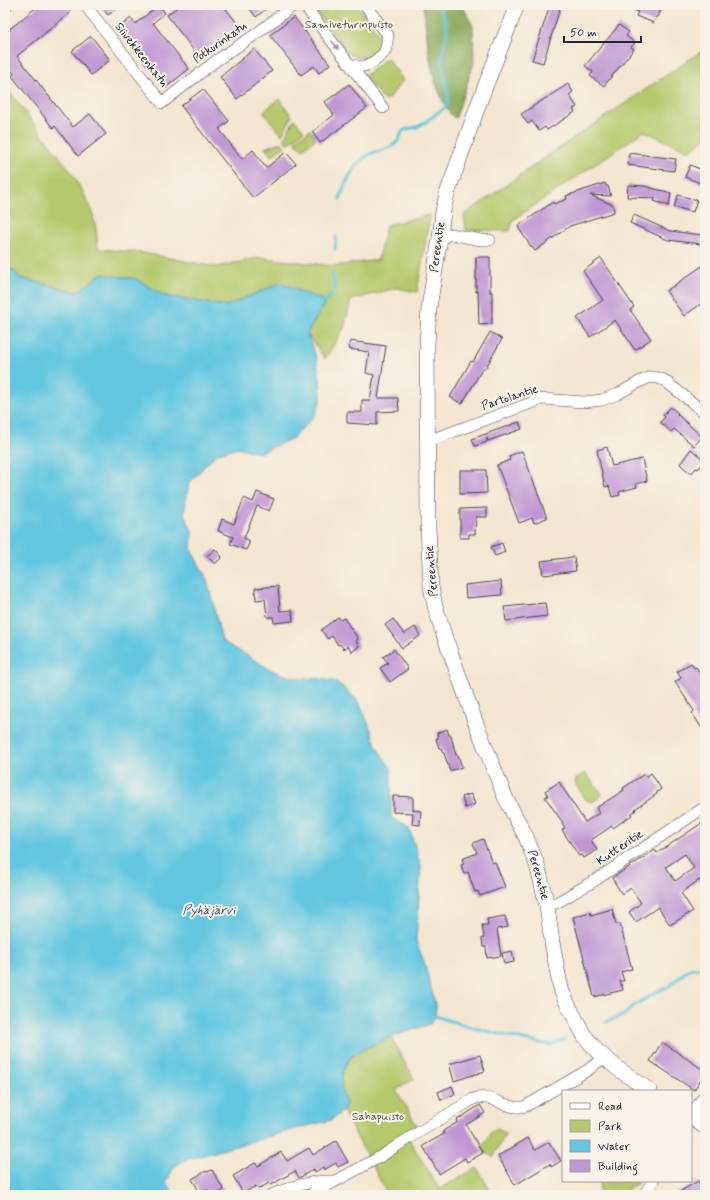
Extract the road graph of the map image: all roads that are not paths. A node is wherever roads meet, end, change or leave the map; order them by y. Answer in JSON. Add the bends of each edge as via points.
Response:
{"nodes":[{"id":1,"x":85,"y":5,"type":"edge"},
{"id":2,"x":294,"y":5,"type":"edge"},
{"id":3,"x":304,"y":5,"type":"edge"},
{"id":4,"x":365,"y":5,"type":"edge"},
{"id":5,"x":517,"y":5,"type":"edge"},
{"id":6,"x":350,"y":64,"type":"junction"},
{"id":7,"x":162,"y":102,"type":"joint"},
{"id":8,"x":384,"y":108,"type":"dead end"},
{"id":9,"x":440,"y":238,"type":"junction"},
{"id":10,"x":490,"y":240,"type":"dead end"},
{"id":11,"x":705,"y":413,"type":"edge"},
{"id":12,"x":428,"y":437,"type":"junction"},
{"id":13,"x":705,"y":807,"type":"edge"},
{"id":14,"x":547,"y":906,"type":"junction"},
{"id":15,"x":604,"y":1057,"type":"junction"},
{"id":16,"x":649,"y":1090,"type":"edge"},
{"id":17,"x":705,"y":1095,"type":"edge"},
{"id":18,"x":694,"y":1120,"type":"edge"},
{"id":19,"x":334,"y":1182,"type":"junction"},
{"id":20,"x":652,"y":1182,"type":"edge"},
{"id":21,"x":271,"y":1195,"type":"edge"},
{"id":22,"x":310,"y":1195,"type":"edge"},
{"id":23,"x":644,"y":1195,"type":"edge"}],
"edges":[{"from":1,"to":7,"type":"street","name":"Siivekkeenkatu"},
{"from":2,"to":7,"type":"street","name":"Potkurinkatu"},
{"from":3,"to":6,"type":"street","one_way":true},
{"from":4,"to":6,"type":"street","via":[[388,35],[387,44],[382,55],[370,64],[357,67]]},
{"from":5,"to":9,"type":"street","name":"Pereentie","via":[[447,194]]},
{"from":6,"to":8,"type":"street"},
{"from":9,"to":10,"type":"street","via":[[451,234]]},
{"from":9,"to":12,"type":"street","name":"Pereentie","via":[[428,308]]},
{"from":11,"to":12,"type":"street","name":"Partolantie","via":[[664,380],[650,377],[602,400],[584,402],[542,399],[436,438]]},
{"from":12,"to":14,"type":"street","name":"Pereentie","via":[[428,526],[431,586],[435,606],[464,692],[505,797],[530,845]]},
{"from":13,"to":14,"type":"street","name":"Kutteritie","via":[[594,881]]},
{"from":14,"to":15,"type":"street","name":"Pereentie","via":[[562,992],[584,1035]]},
{"from":15,"to":16,"type":"street","name":"Pereentie"},
{"from":15,"to":19,"type":"street","via":[[583,1073],[526,1106],[515,1107],[484,1097],[473,1099],[380,1157]]},
{"from":17,"to":18,"type":"street"},
{"from":19,"to":21,"type":"street","via":[[311,1182]]},
{"from":19,"to":22,"type":"street"},
{"from":20,"to":23,"type":"street"}]}
